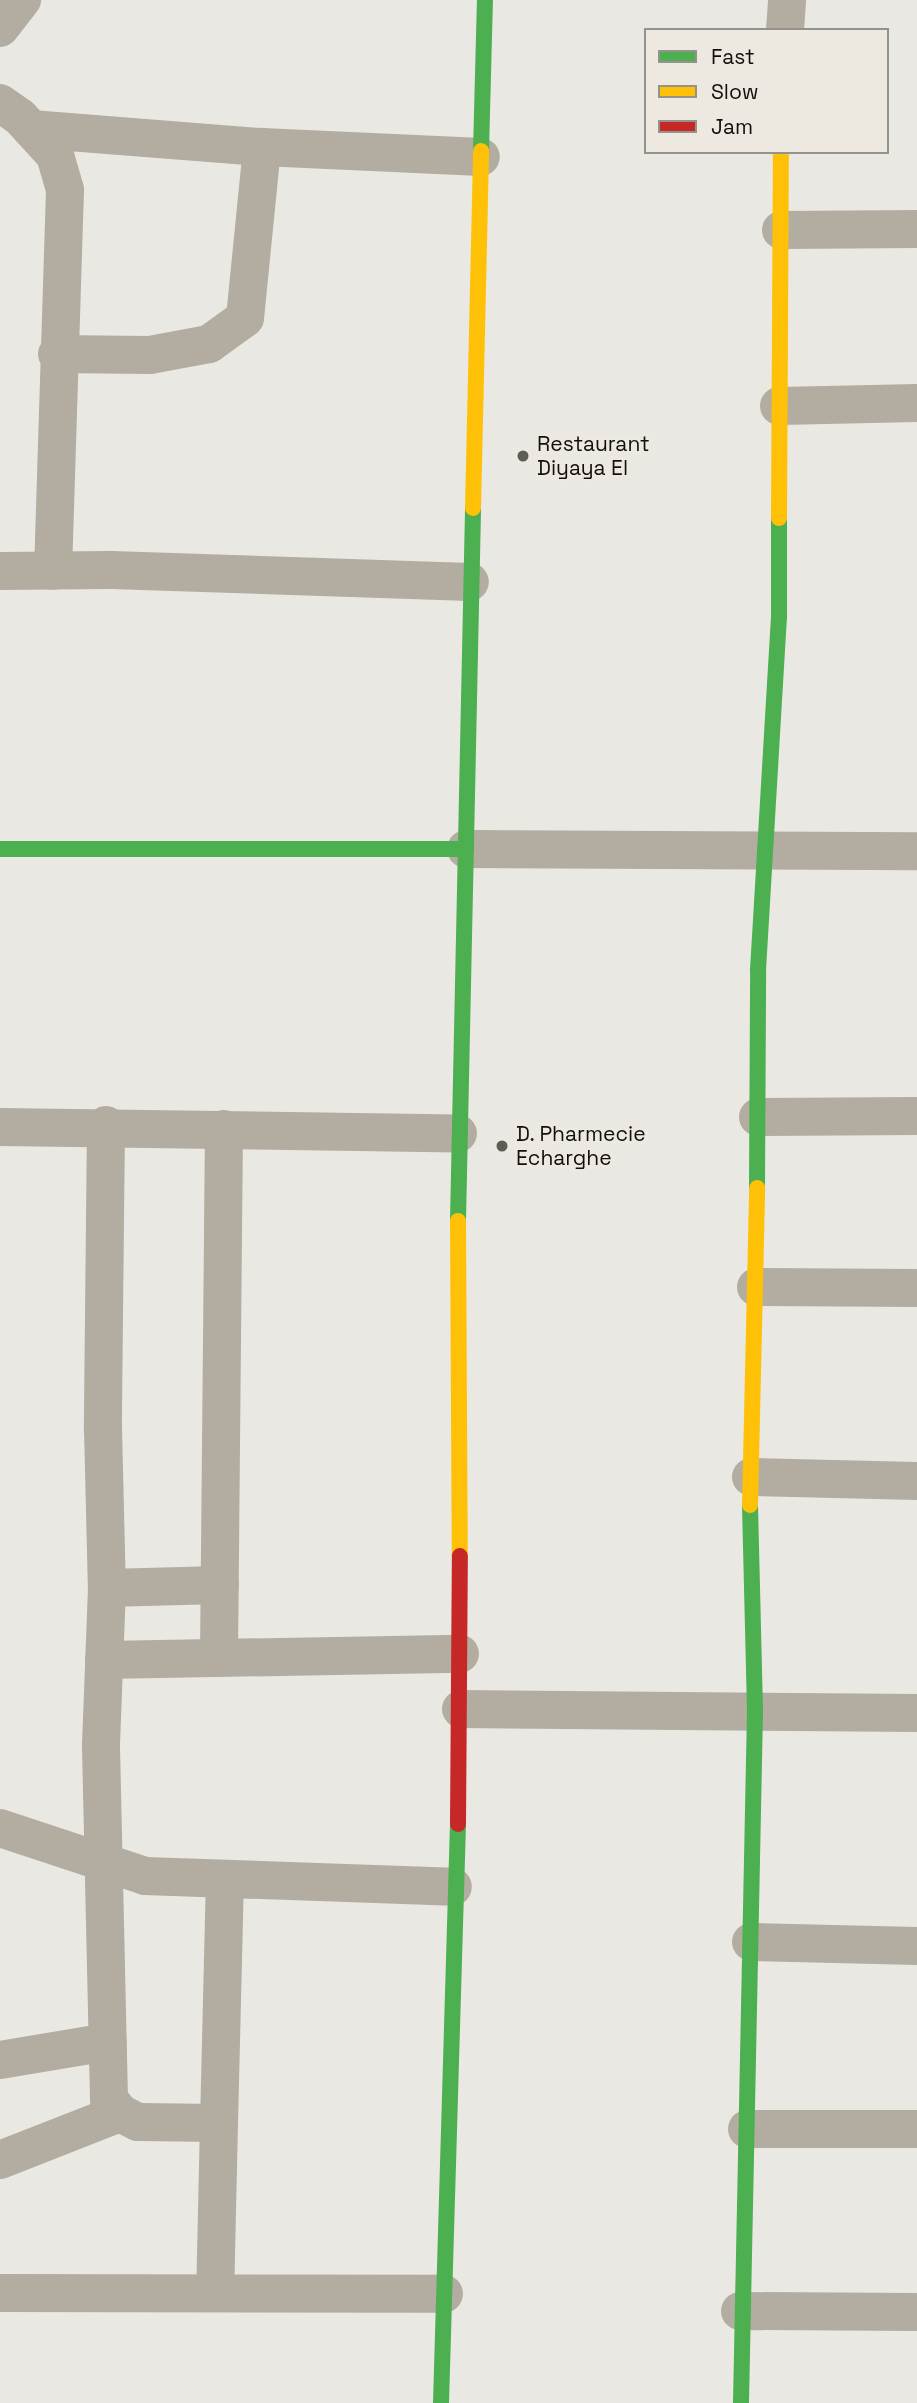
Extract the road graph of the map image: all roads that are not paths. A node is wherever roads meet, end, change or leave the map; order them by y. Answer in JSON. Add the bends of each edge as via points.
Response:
{"nodes":[{"id":1,"x":22,"y":0,"type":"edge"},
{"id":2,"x":485,"y":0,"type":"edge"},
{"id":3,"x":786,"y":0,"type":"edge"},
{"id":4,"x":0,"y":28,"type":"edge"},
{"id":5,"x":785,"y":28,"type":"edge"},
{"id":6,"x":0,"y":103,"type":"edge"},
{"id":7,"x":32,"y":130,"type":"junction"},
{"id":8,"x":262,"y":147,"type":"junction"},
{"id":9,"x":781,"y":154,"type":"edge"},
{"id":10,"x":481,"y":157,"type":"junction"},
{"id":11,"x":917,"y":229,"type":"edge"},
{"id":12,"x":780,"y":230,"type":"junction"},
{"id":13,"x":57,"y":355,"type":"junction"},
{"id":14,"x":917,"y":403,"type":"edge"},
{"id":15,"x":779,"y":406,"type":"junction"},
{"id":16,"x":0,"y":571,"type":"edge"},
{"id":17,"x":53,"y":571,"type":"junction"},
{"id":18,"x":470,"y":582,"type":"junction"},
{"id":19,"x":0,"y":849,"type":"edge"},
{"id":20,"x":466,"y":849,"type":"junction"},
{"id":21,"x":765,"y":850,"type":"junction"},
{"id":22,"x":917,"y":851,"type":"edge"},
{"id":23,"x":917,"y":1116,"type":"edge"},
{"id":24,"x":758,"y":1117,"type":"junction"},
{"id":25,"x":106,"y":1125,"type":"junction"},
{"id":26,"x":0,"y":1127,"type":"edge"},
{"id":27,"x":224,"y":1129,"type":"junction"},
{"id":28,"x":458,"y":1133,"type":"junction"},
{"id":29,"x":756,"y":1287,"type":"junction"},
{"id":30,"x":917,"y":1288,"type":"edge"},
{"id":31,"x":751,"y":1476,"type":"junction"},
{"id":32,"x":917,"y":1481,"type":"edge"},
{"id":33,"x":220,"y":1585,"type":"junction"},
{"id":34,"x":107,"y":1588,"type":"junction"},
{"id":35,"x":460,"y":1654,"type":"junction"},
{"id":36,"x":219,"y":1658,"type":"junction"},
{"id":37,"x":104,"y":1660,"type":"junction"},
{"id":38,"x":461,"y":1709,"type":"junction"},
{"id":39,"x":755,"y":1710,"type":"junction"},
{"id":40,"x":917,"y":1713,"type":"edge"},
{"id":41,"x":0,"y":1828,"type":"edge"},
{"id":42,"x":106,"y":1865,"type":"junction"},
{"id":43,"x":225,"y":1879,"type":"junction"},
{"id":44,"x":453,"y":1888,"type":"junction"},
{"id":45,"x":751,"y":1942,"type":"junction"},
{"id":46,"x":917,"y":1946,"type":"edge"},
{"id":47,"x":108,"y":2042,"type":"junction"},
{"id":48,"x":0,"y":2060,"type":"edge"},
{"id":49,"x":120,"y":2113,"type":"junction"},
{"id":50,"x":219,"y":2123,"type":"junction"},
{"id":51,"x":747,"y":2129,"type":"junction"},
{"id":52,"x":917,"y":2129,"type":"edge"},
{"id":53,"x":0,"y":2160,"type":"edge"},
{"id":54,"x":0,"y":2293,"type":"edge"},
{"id":55,"x":215,"y":2293,"type":"junction"},
{"id":56,"x":444,"y":2294,"type":"junction"},
{"id":57,"x":740,"y":2311,"type":"junction"},
{"id":58,"x":917,"y":2312,"type":"edge"},
{"id":59,"x":441,"y":2403,"type":"edge"},
{"id":60,"x":740,"y":2403,"type":"edge"}],
"edges":[{"from":1,"to":4,"type":"street"},
{"from":2,"to":10,"type":"street"},
{"from":3,"to":5,"type":"street"},
{"from":6,"to":7,"type":"street"},
{"from":7,"to":8,"type":"street"},
{"from":7,"to":13,"type":"street","via":[[55,155],[65,190]]},
{"from":8,"to":10,"type":"street"},
{"from":8,"to":13,"type":"street","via":[[245,318],[209,344],[150,355]]},
{"from":9,"to":12,"type":"street"},
{"from":10,"to":18,"type":"street"},
{"from":11,"to":12,"type":"street"},
{"from":12,"to":15,"type":"street"},
{"from":13,"to":17,"type":"street"},
{"from":14,"to":15,"type":"street"},
{"from":15,"to":21,"type":"street","via":[[779,617]]},
{"from":16,"to":17,"type":"street"},
{"from":17,"to":18,"type":"street"},
{"from":18,"to":20,"type":"street"},
{"from":19,"to":20,"type":"street"},
{"from":20,"to":21,"type":"street"},
{"from":20,"to":28,"type":"street"},
{"from":21,"to":22,"type":"street"},
{"from":21,"to":24,"type":"street"},
{"from":23,"to":24,"type":"street"},
{"from":24,"to":29,"type":"street"},
{"from":25,"to":26,"type":"street"},
{"from":25,"to":27,"type":"street"},
{"from":25,"to":34,"type":"street","via":[[103,1429]]},
{"from":27,"to":28,"type":"street"},
{"from":27,"to":33,"type":"street"},
{"from":28,"to":35,"type":"street"},
{"from":29,"to":30,"type":"street"},
{"from":29,"to":31,"type":"street"},
{"from":31,"to":32,"type":"street"},
{"from":31,"to":39,"type":"street","via":[[748,1553]]},
{"from":33,"to":34,"type":"street"},
{"from":33,"to":36,"type":"street"},
{"from":34,"to":37,"type":"street"},
{"from":35,"to":36,"type":"street"},
{"from":35,"to":38,"type":"street"},
{"from":36,"to":37,"type":"street"},
{"from":37,"to":42,"type":"street","via":[[101,1747]]},
{"from":38,"to":39,"type":"street"},
{"from":38,"to":44,"type":"street"},
{"from":39,"to":40,"type":"street"},
{"from":39,"to":45,"type":"street"},
{"from":41,"to":42,"type":"street"},
{"from":42,"to":43,"type":"street","via":[[145,1876]]},
{"from":42,"to":47,"type":"street"},
{"from":43,"to":44,"type":"street"},
{"from":43,"to":50,"type":"street"},
{"from":44,"to":56,"type":"street"},
{"from":45,"to":46,"type":"street"},
{"from":45,"to":51,"type":"street"},
{"from":47,"to":48,"type":"street"},
{"from":47,"to":49,"type":"street","via":[[109,2099]]},
{"from":49,"to":50,"type":"street","via":[[138,2122]]},
{"from":49,"to":53,"type":"street"},
{"from":50,"to":55,"type":"street"},
{"from":51,"to":52,"type":"street"},
{"from":51,"to":57,"type":"street"},
{"from":54,"to":55,"type":"street"},
{"from":55,"to":56,"type":"street"},
{"from":56,"to":59,"type":"street"},
{"from":57,"to":58,"type":"street"},
{"from":57,"to":60,"type":"street"}]}
